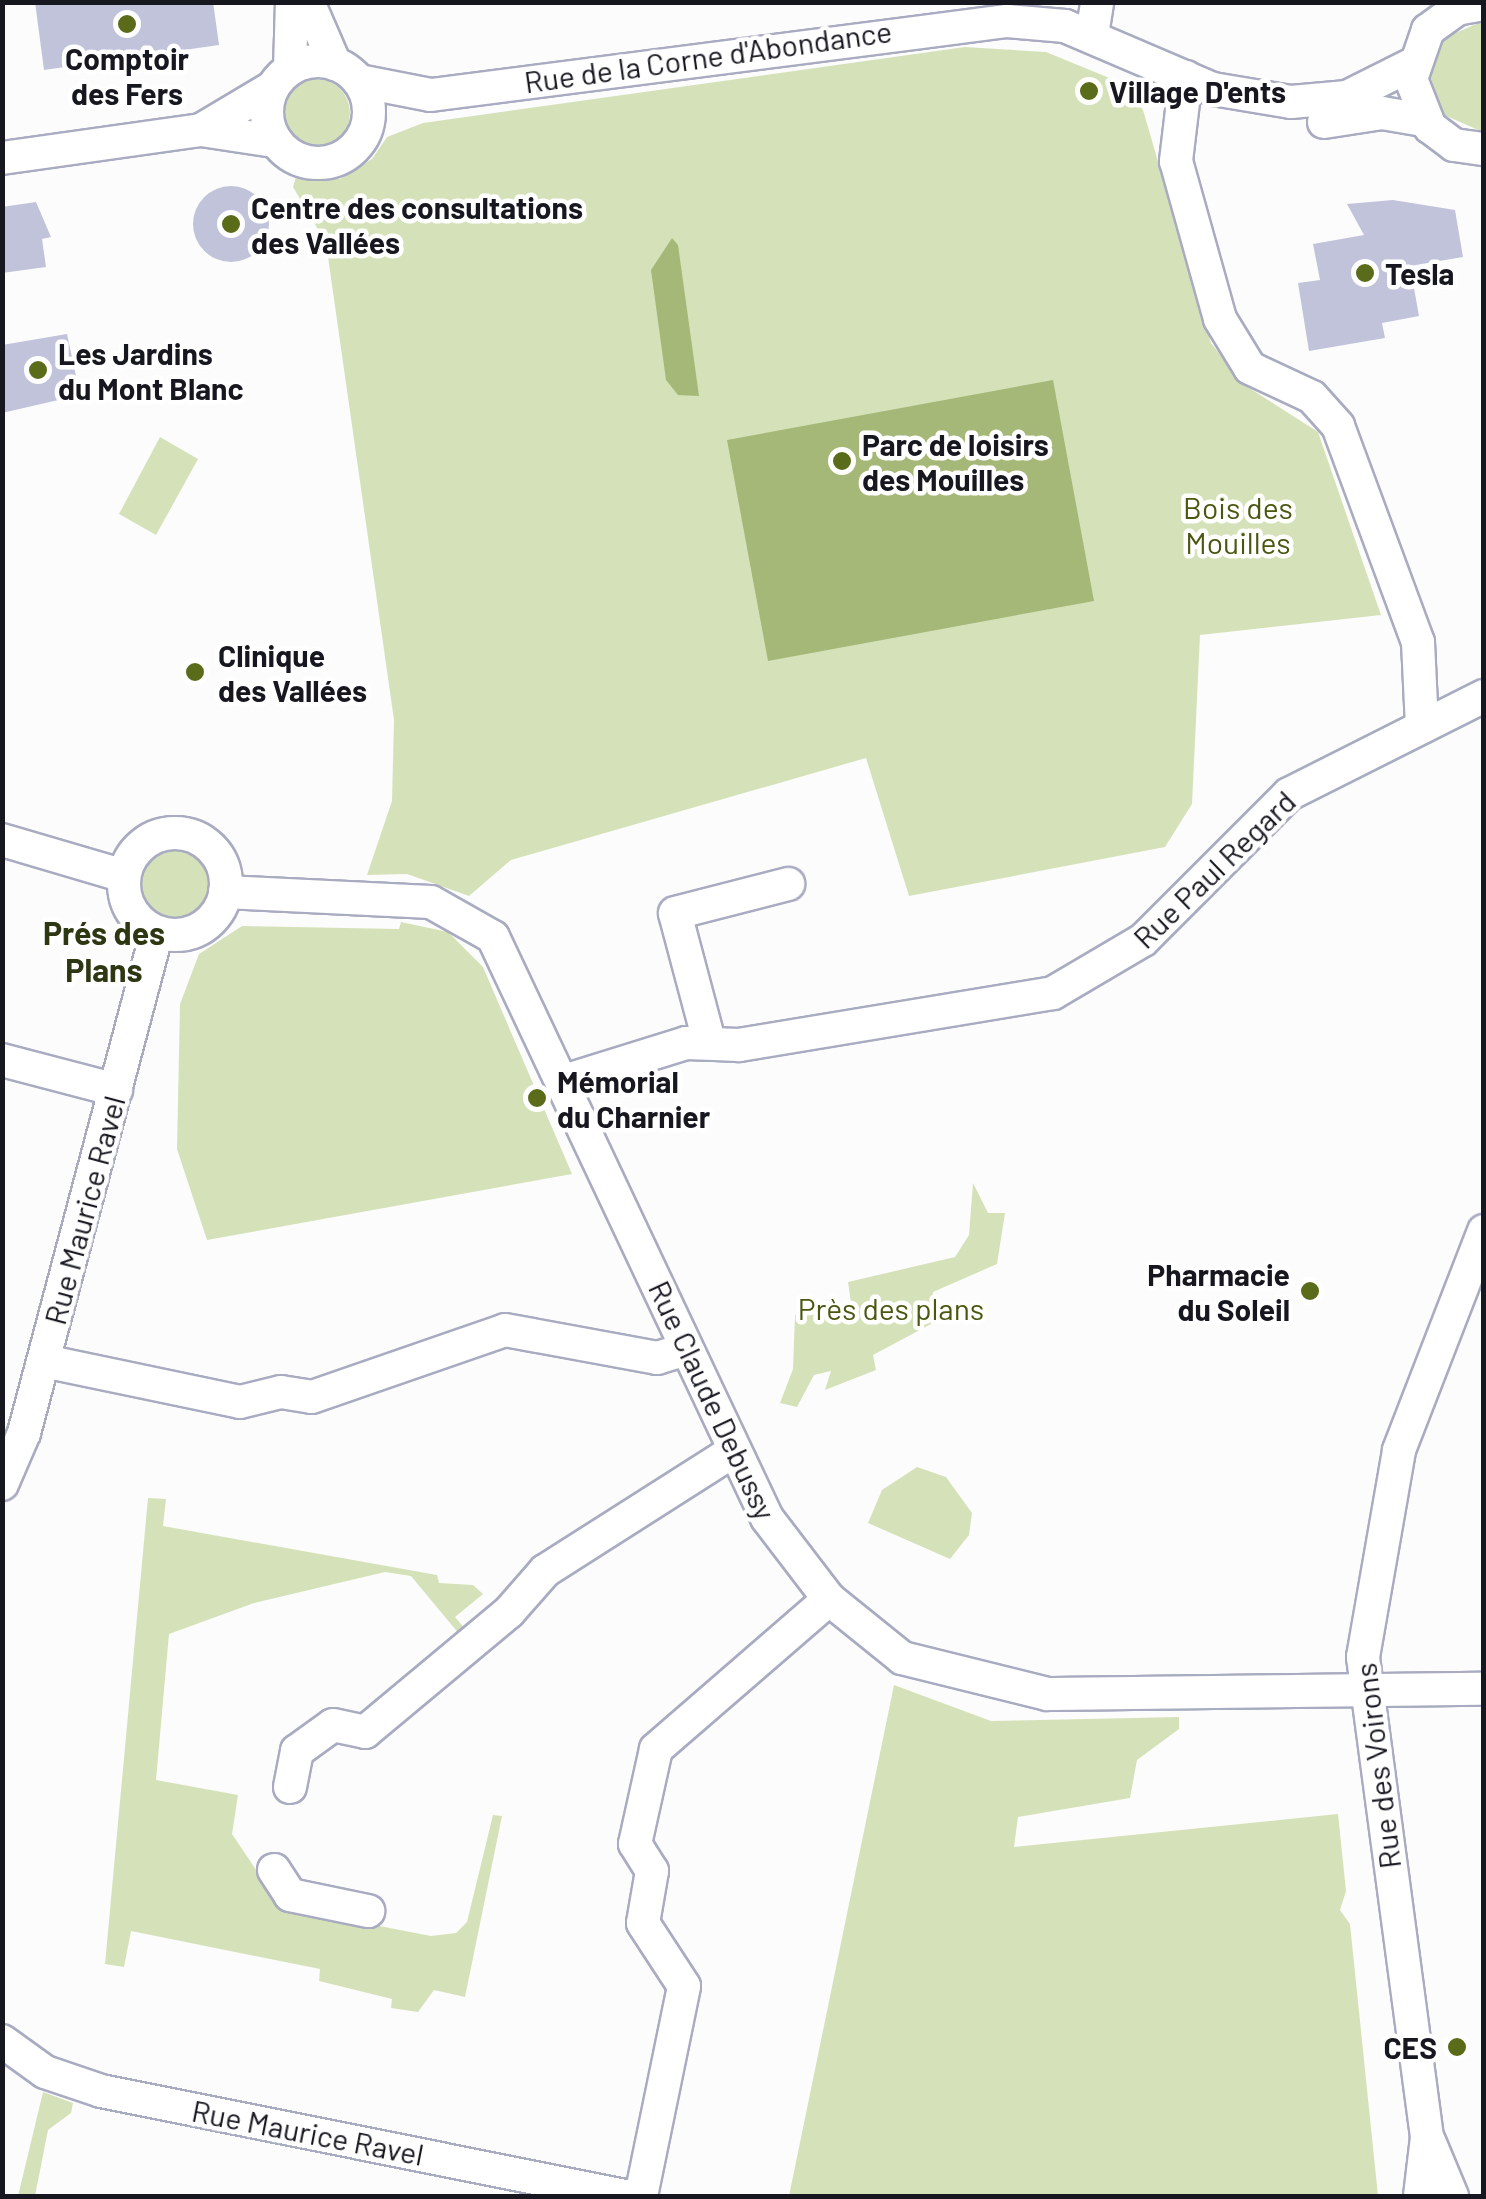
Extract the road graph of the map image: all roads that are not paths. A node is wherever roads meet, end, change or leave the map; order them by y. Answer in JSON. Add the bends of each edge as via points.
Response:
{"nodes":[{"id":1,"x":292,"y":2,"type":"edge"},
{"id":2,"x":308,"y":2,"type":"edge"},
{"id":3,"x":1484,"y":4,"type":"edge"},
{"id":4,"x":1437,"y":11,"type":"edge"},
{"id":5,"x":1094,"y":18,"type":"edge"},
{"id":6,"x":1412,"y":65,"type":"junction"},
{"id":7,"x":347,"y":72,"type":"junction"},
{"id":8,"x":281,"y":78,"type":"junction"},
{"id":9,"x":1200,"y":83,"type":"junction"},
{"id":10,"x":431,"y":95,"type":"junction"},
{"id":11,"x":1424,"y":120,"type":"junction"},
{"id":12,"x":201,"y":130,"type":"junction"},
{"id":13,"x":365,"y":130,"type":"junction"},
{"id":14,"x":276,"y":141,"type":"junction"},
{"id":15,"x":1484,"y":149,"type":"edge"},
{"id":16,"x":2,"y":158,"type":"edge"},
{"id":17,"x":1484,"y":696,"type":"edge"},
{"id":18,"x":1422,"y":727,"type":"junction"},
{"id":19,"x":2,"y":840,"type":"edge"},
{"id":20,"x":124,"y":876,"type":"junction"},
{"id":21,"x":788,"y":884,"type":"dead end"},
{"id":22,"x":225,"y":892,"type":"junction"},
{"id":23,"x":157,"y":932,"type":"junction"},
{"id":24,"x":709,"y":1041,"type":"junction"},
{"id":25,"x":2,"y":1060,"type":"edge"},
{"id":26,"x":564,"y":1081,"type":"junction"},
{"id":27,"x":116,"y":1090,"type":"junction"},
{"id":28,"x":1484,"y":1231,"type":"edge"},
{"id":29,"x":686,"y":1349,"type":"junction"},
{"id":30,"x":44,"y":1361,"type":"junction"},
{"id":31,"x":732,"y":1452,"type":"junction"},
{"id":32,"x":2,"y":1484,"type":"edge"},
{"id":33,"x":828,"y":1599,"type":"junction"},
{"id":34,"x":1484,"y":1689,"type":"edge"},
{"id":35,"x":1363,"y":1690,"type":"junction"},
{"id":36,"x":290,"y":1787,"type":"dead end"},
{"id":37,"x":274,"y":1870,"type":"dead end"},
{"id":38,"x":368,"y":1910,"type":"dead end"},
{"id":39,"x":2,"y":2041,"type":"edge"},
{"id":40,"x":1427,"y":2137,"type":"junction"},
{"id":41,"x":625,"y":2196,"type":"edge"},
{"id":42,"x":641,"y":2196,"type":"edge"},
{"id":43,"x":1420,"y":2196,"type":"edge"},
{"id":44,"x":1452,"y":2196,"type":"edge"}],
"edges":[{"from":1,"to":8,"type":"street"},
{"from":2,"to":7,"type":"street"},
{"from":3,"to":4,"type":"street"},
{"from":4,"to":6,"type":"street"},
{"from":5,"to":9,"type":"street","name":"Rue de la Corne d'Abondance"},
{"from":5,"to":10,"type":"street","name":"Rue de la Corne d'Abondance","via":[[946,25]]},
{"from":6,"to":9,"type":"street","name":"Rue de la Corne d'Abondance","via":[[1376,88],[1328,101]]},
{"from":6,"to":11,"type":"street"},
{"from":7,"to":8,"type":"street"},
{"from":7,"to":10,"type":"street","name":"Rue de la Corne d'Abondance"},
{"from":7,"to":13,"type":"street","via":[[369,108]]},
{"from":8,"to":12,"type":"street"},
{"from":8,"to":14,"type":"street","via":[[266,111]]},
{"from":9,"to":11,"type":"street","name":"Rue de la Corne d'Abondance","via":[[1274,122],[1382,114]]},
{"from":9,"to":18,"type":"street","via":[[1176,161],[1220,319],[1250,368],[1330,412],[1408,614],[1421,661]]},
{"from":10,"to":13,"type":"street","name":"Rue de la Corne d'Abondance"},
{"from":11,"to":15,"type":"street","via":[[1454,145]]},
{"from":12,"to":14,"type":"street"},
{"from":12,"to":16,"type":"street"},
{"from":13,"to":14,"type":"street","via":[[349,152],[323,163],[292,157]]},
{"from":17,"to":18,"type":"street","name":"Rue Paul Regard"},
{"from":18,"to":24,"type":"street","name":"Rue Paul Regard","via":[[1288,794],[1162,923],[1073,985],[1002,1008],[739,1045]]},
{"from":19,"to":20,"type":"street"},
{"from":20,"to":22,"type":"street","via":[[144,842],[182,833],[214,850]]},
{"from":20,"to":23,"type":"street","via":[[129,907]]},
{"from":21,"to":24,"type":"street","via":[[675,913]]},
{"from":22,"to":23,"type":"street","via":[[200,928]]},
{"from":22,"to":26,"type":"street","name":"Rue Claude Debussy","via":[[420,901],[472,918],[508,957]]},
{"from":23,"to":27,"type":"street","name":"Rue Maurice Ravel"},
{"from":24,"to":26,"type":"street","name":"Rue Paul Regard"},
{"from":25,"to":27,"type":"street"},
{"from":26,"to":29,"type":"street","name":"Rue Claude Debussy"},
{"from":27,"to":30,"type":"street","name":"Rue Maurice Ravel"},
{"from":28,"to":35,"type":"street","name":"Rue des Voirons","via":[[1399,1450],[1366,1620]]},
{"from":29,"to":30,"type":"street","via":[[657,1358],[505,1330],[312,1397],[281,1392],[240,1402]]},
{"from":29,"to":31,"type":"street","name":"Rue Claude Debussy"},
{"from":30,"to":32,"type":"street","name":"Rue Maurice Ravel"},
{"from":31,"to":33,"type":"street","name":"Rue Claude Debussy","via":[[774,1530]]},
{"from":31,"to":36,"type":"street","via":[[545,1571],[509,1612],[366,1732],[333,1725],[296,1751]]},
{"from":33,"to":35,"type":"street","name":"Rue Claude Debussy","via":[[902,1658],[1014,1691]]},
{"from":33,"to":42,"type":"street","via":[[656,1749],[636,1844],[652,1871],[643,1924],[684,1986]]},
{"from":34,"to":35,"type":"street","name":"Rue Claude Debussy"},
{"from":35,"to":40,"type":"street","name":"Rue des Voirons"},
{"from":37,"to":38,"type":"street","via":[[290,1895]]},
{"from":39,"to":41,"type":"street","name":"Rue Maurice Ravel","via":[[44,2072],[101,2090]]},
{"from":40,"to":43,"type":"street","name":"Rue des Voirons"},
{"from":40,"to":44,"type":"street","name":"Rue des Voirons"}]}
